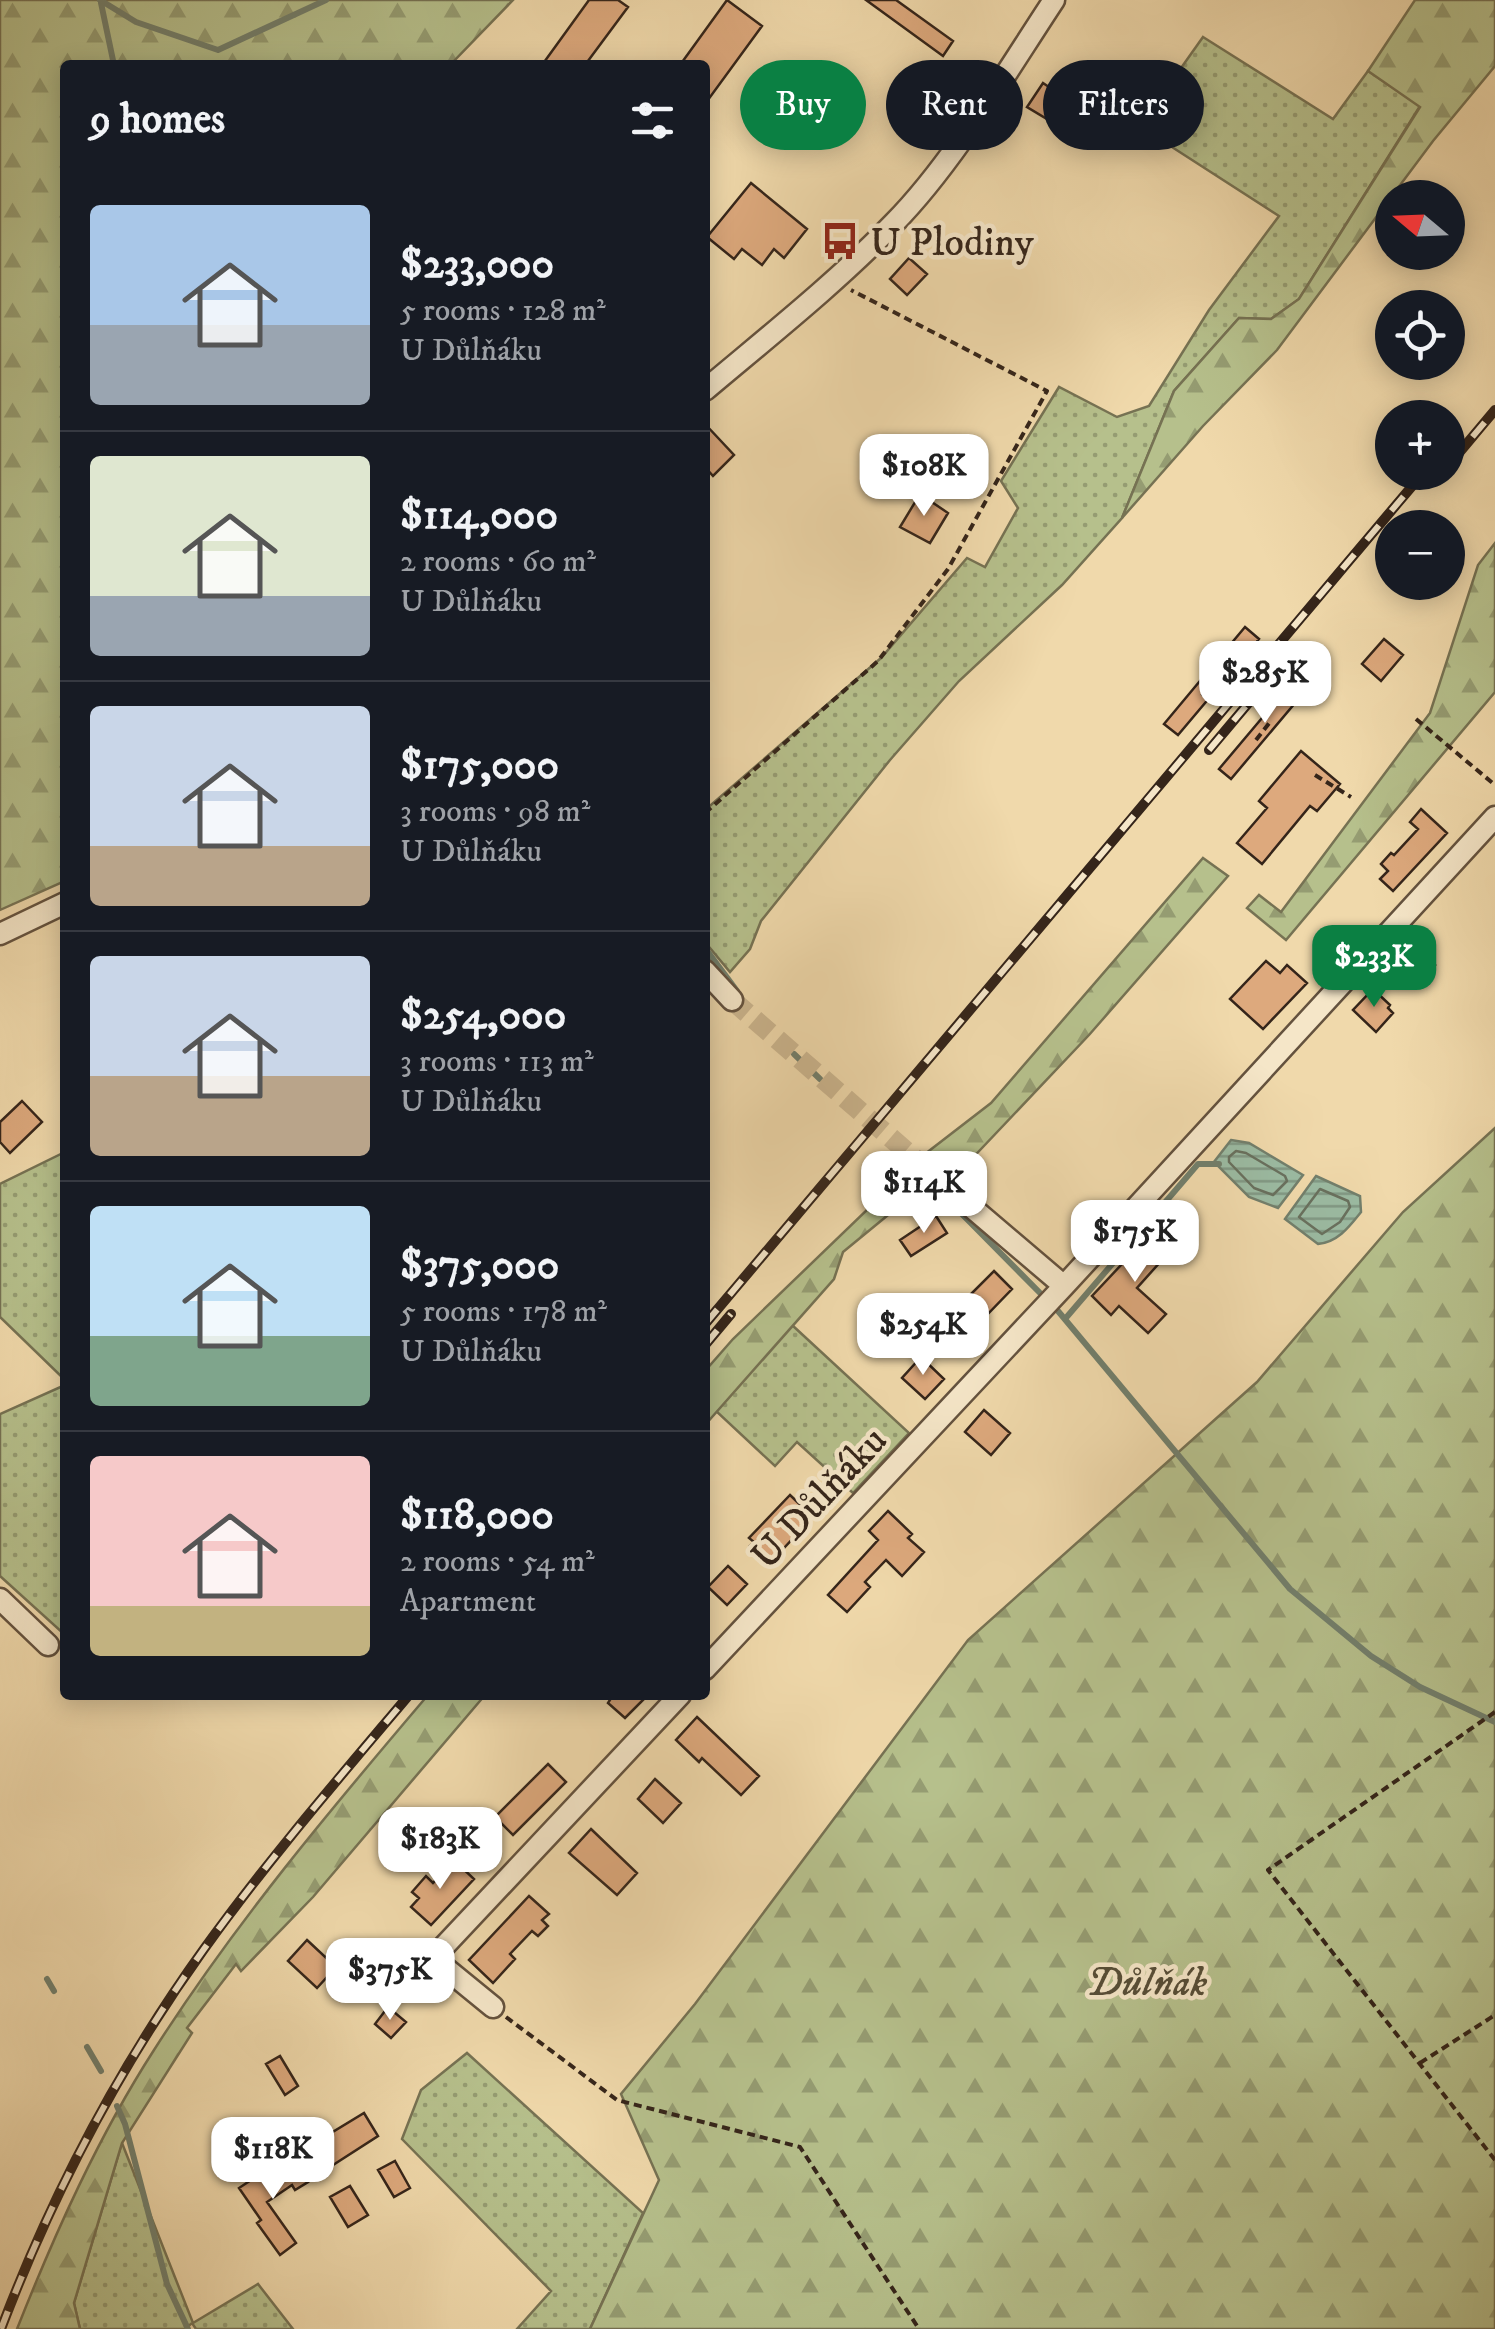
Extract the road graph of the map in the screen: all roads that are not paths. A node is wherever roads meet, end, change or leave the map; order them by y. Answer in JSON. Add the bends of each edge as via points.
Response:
{"nodes":[{"id":1,"x":1054,"y":0,"type":"edge"},
{"id":2,"x":710,"y":386,"type":"edge"},
{"id":3,"x":1495,"y":816,"type":"edge"},
{"id":4,"x":60,"y":905,"type":"edge"},
{"id":5,"x":0,"y":934,"type":"edge"},
{"id":6,"x":710,"y":976,"type":"edge"},
{"id":7,"x":732,"y":1000,"type":"tunnel mouth"},
{"id":8,"x":930,"y":1171,"type":"tunnel mouth"},
{"id":9,"x":1064,"y":1286,"type":"junction"},
{"id":10,"x":0,"y":1599,"type":"edge"},
{"id":11,"x":48,"y":1645,"type":"dead end"},
{"id":12,"x":710,"y":1663,"type":"edge"},
{"id":13,"x":675,"y":1700,"type":"edge"},
{"id":14,"x":493,"y":2007,"type":"road end"}],
"edges":[{"from":1,"to":2,"type":"street","via":[[896,222]]},
{"from":3,"to":9,"type":"street","name":"U Důlňáku"},
{"from":4,"to":5,"type":"street"},
{"from":6,"to":7,"type":"street"},
{"from":8,"to":9,"type":"street"},
{"from":9,"to":12,"type":"street","name":"U Důlňáku"},
{"from":10,"to":11,"type":"street"},
{"from":13,"to":14,"type":"street","via":[[433,1958]]}]}
